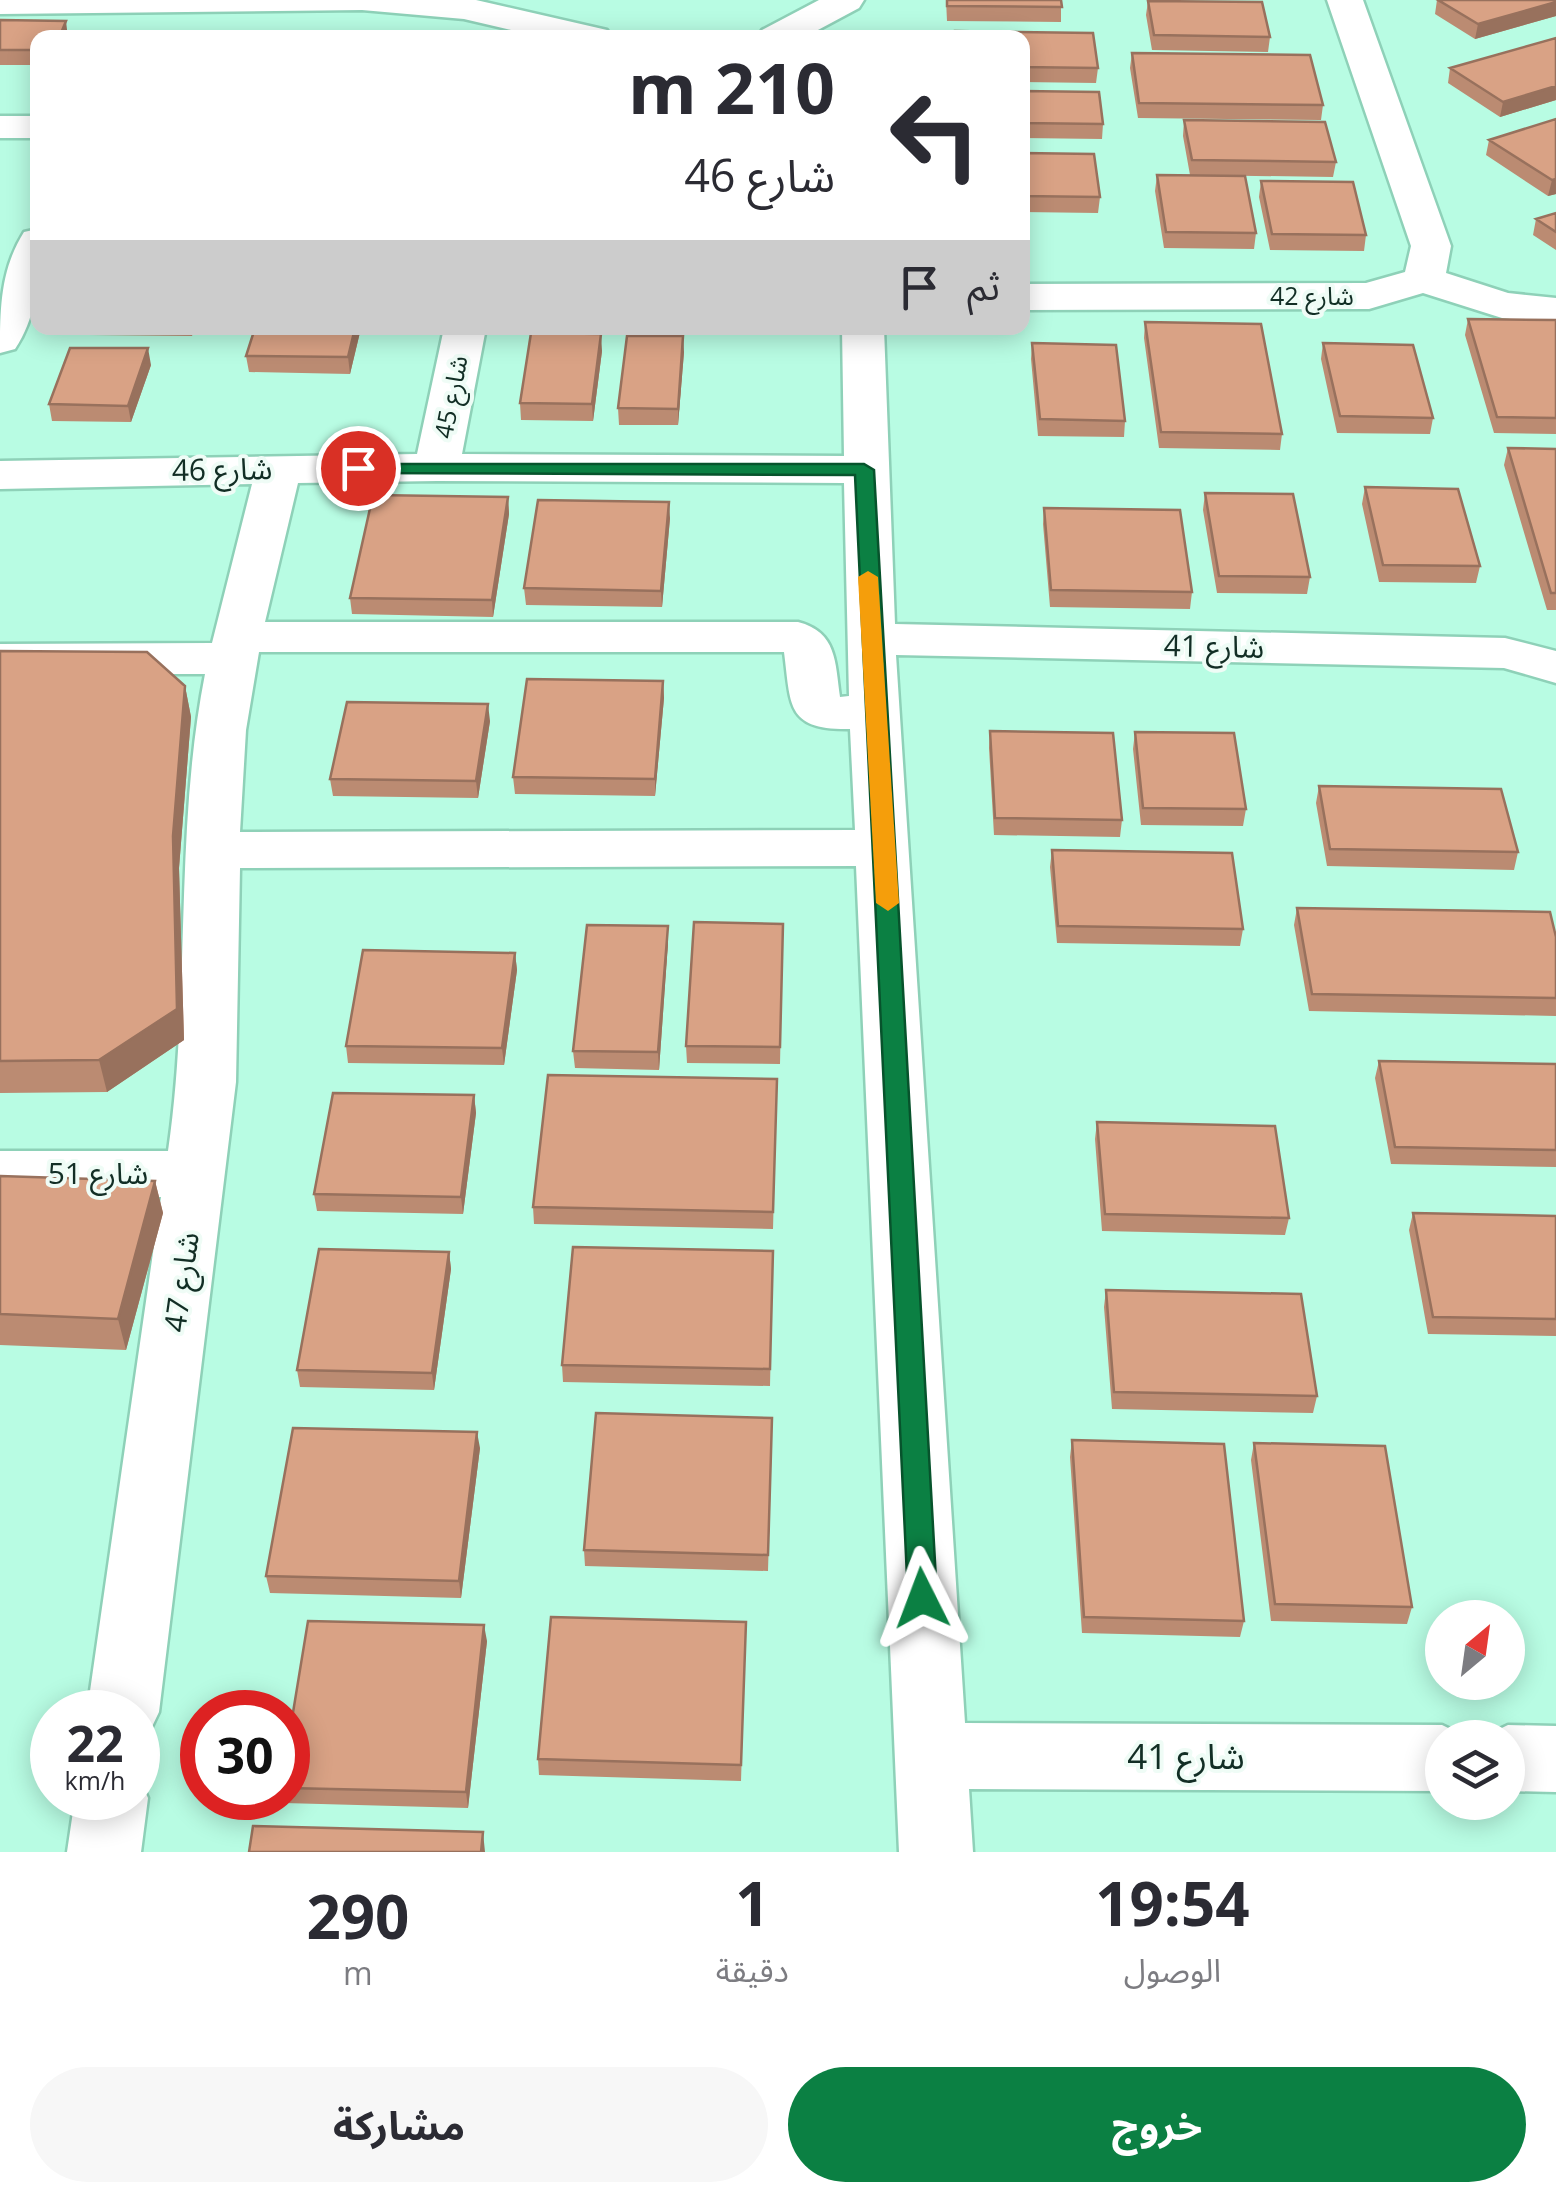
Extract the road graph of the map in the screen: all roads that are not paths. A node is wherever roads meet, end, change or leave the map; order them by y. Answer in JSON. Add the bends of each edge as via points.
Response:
{"nodes":[{"id":1,"x":362,"y":0,"type":"edge"},
{"id":2,"x":846,"y":0,"type":"edge"},
{"id":3,"x":1345,"y":0,"type":"edge"},
{"id":4,"x":227,"y":1,"type":"edge"},
{"id":5,"x":0,"y":4,"type":"edge"},
{"id":6,"x":559,"y":30,"type":"edge"},
{"id":7,"x":790,"y":30,"type":"edge"},
{"id":8,"x":0,"y":126,"type":"edge"},
{"id":9,"x":30,"y":127,"type":"edge"},
{"id":10,"x":30,"y":263,"type":"edge"},
{"id":11,"x":1424,"y":279,"type":"junction"},
{"id":12,"x":1030,"y":297,"type":"edge"},
{"id":13,"x":1556,"y":310,"type":"edge"},
{"id":14,"x":463,"y":335,"type":"edge"},
{"id":15,"x":863,"y":335,"type":"edge"},
{"id":16,"x":0,"y":340,"type":"edge"},
{"id":17,"x":437,"y":467,"type":"junction"},
{"id":18,"x":279,"y":469,"type":"junction"},
{"id":19,"x":864,"y":470,"type":"junction"},
{"id":20,"x":0,"y":476,"type":"edge"},
{"id":21,"x":870,"y":639,"type":"junction"},
{"id":22,"x":235,"y":648,"type":"junction"},
{"id":23,"x":0,"y":659,"type":"edge"},
{"id":24,"x":1556,"y":667,"type":"edge"},
{"id":25,"x":878,"y":712,"type":"junction"},
{"id":26,"x":885,"y":848,"type":"junction"},
{"id":27,"x":216,"y":850,"type":"junction"},
{"id":28,"x":0,"y":1174,"type":"edge"},
{"id":29,"x":197,"y":1174,"type":"junction"},
{"id":30,"x":126,"y":1690,"type":"edge"},
{"id":31,"x":930,"y":1756,"type":"junction"},
{"id":32,"x":1425,"y":1758,"type":"edge"},
{"id":33,"x":1525,"y":1758,"type":"edge"},
{"id":34,"x":1556,"y":1759,"type":"edge"},
{"id":35,"x":108,"y":1820,"type":"edge"},
{"id":36,"x":104,"y":1852,"type":"edge"},
{"id":37,"x":936,"y":1852,"type":"edge"}],
"edges":[{"from":1,"to":4,"type":"street"},
{"from":1,"to":6,"type":"street","via":[[464,8]]},
{"from":2,"to":7,"type":"street"},
{"from":3,"to":11,"type":"street","via":[[1431,246]]},
{"from":4,"to":5,"type":"street"},
{"from":8,"to":9,"type":"street"},
{"from":10,"to":16,"type":"street"},
{"from":11,"to":12,"type":"street","name":"شارع 42","via":[[1369,296]]},
{"from":11,"to":13,"type":"street","via":[[1502,305]]},
{"from":14,"to":17,"type":"street","name":"شارع 45"},
{"from":15,"to":19,"type":"street"},
{"from":17,"to":18,"type":"street","name":"شارع 46"},
{"from":17,"to":19,"type":"street","name":"شارع 46"},
{"from":18,"to":20,"type":"street","name":"شارع 46"},
{"from":18,"to":22,"type":"street","name":"شارع 47"},
{"from":19,"to":21,"type":"street"},
{"from":21,"to":24,"type":"street","name":"شارع 41","via":[[1505,653]]},
{"from":21,"to":25,"type":"street"},
{"from":22,"to":23,"type":"street"},
{"from":22,"to":25,"type":"street","via":[[798,637],[808,645],[816,708]]},
{"from":22,"to":27,"type":"street","name":"شارع 47","via":[[217,770]]},
{"from":25,"to":26,"type":"street"},
{"from":26,"to":27,"type":"street"},
{"from":26,"to":31,"type":"street"},
{"from":27,"to":29,"type":"street","name":"شارع 47","via":[[214,983]]},
{"from":28,"to":29,"type":"street","name":"شارع 51"},
{"from":29,"to":30,"type":"street","name":"شارع 47"},
{"from":31,"to":32,"type":"street","name":"شارع 41"},
{"from":31,"to":37,"type":"street"},
{"from":33,"to":34,"type":"street"},
{"from":35,"to":36,"type":"street"}]}
